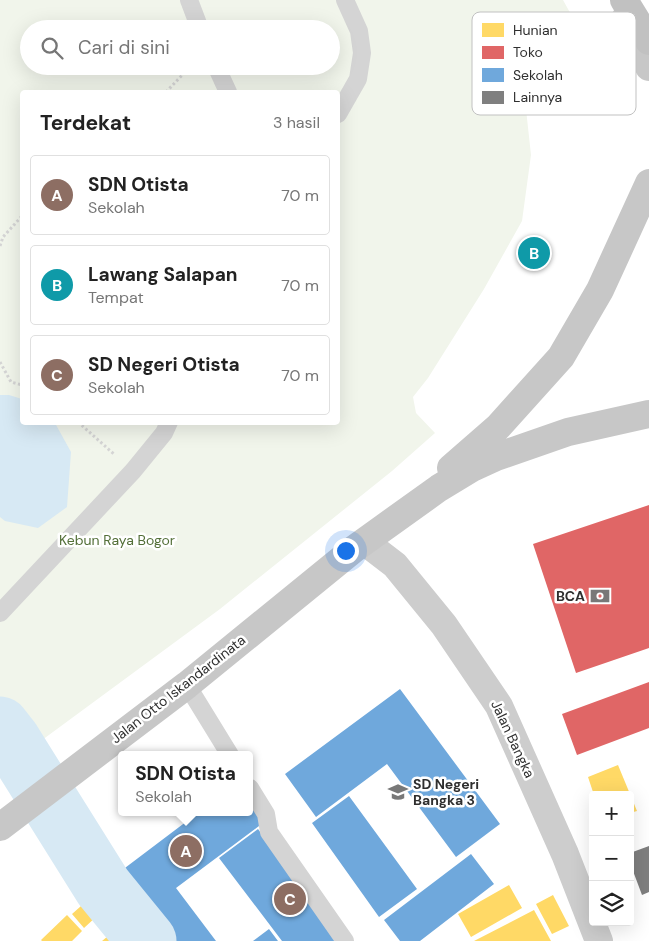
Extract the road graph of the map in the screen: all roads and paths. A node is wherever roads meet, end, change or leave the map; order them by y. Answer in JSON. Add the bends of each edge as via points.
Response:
{"nodes":[{"id":1,"x":189,"y":0,"type":"edge"},
{"id":2,"x":345,"y":0,"type":"edge"},
{"id":3,"x":615,"y":0,"type":"edge"},
{"id":4,"x":624,"y":0,"type":"edge"},
{"id":5,"x":621,"y":12,"type":"edge"},
{"id":6,"x":631,"y":12,"type":"edge"},
{"id":7,"x":197,"y":20,"type":"edge"},
{"id":8,"x":636,"y":20,"type":"edge"},
{"id":9,"x":636,"y":41,"type":"edge"},
{"id":10,"x":649,"y":41,"type":"edge"},
{"id":11,"x":649,"y":67,"type":"edge"},
{"id":12,"x":182,"y":75,"type":"edge"},
{"id":13,"x":220,"y":75,"type":"edge"},
{"id":14,"x":168,"y":90,"type":"edge"},
{"id":15,"x":227,"y":90,"type":"edge"},
{"id":16,"x":340,"y":110,"type":"edge"},
{"id":17,"x":649,"y":183,"type":"edge"},
{"id":18,"x":20,"y":218,"type":"edge"},
{"id":19,"x":0,"y":246,"type":"edge"},
{"id":20,"x":0,"y":362,"type":"edge"},
{"id":21,"x":20,"y":385,"type":"edge"},
{"id":22,"x":649,"y":414,"type":"edge"},
{"id":23,"x":81,"y":425,"type":"edge"},
{"id":24,"x":168,"y":425,"type":"edge"},
{"id":25,"x":133,"y":471,"type":"junction"},
{"id":26,"x":360,"y":545,"type":"junction"},
{"id":27,"x":0,"y":613,"type":"edge"},
{"id":28,"x":187,"y":685,"type":"junction"},
{"id":29,"x":228,"y":751,"type":"edge"},
{"id":30,"x":253,"y":793,"type":"edge"},
{"id":31,"x":0,"y":827,"type":"edge"},
{"id":32,"x":345,"y":941,"type":"edge"},
{"id":33,"x":599,"y":941,"type":"edge"}],
"edges":[{"from":1,"to":7,"type":"lane"},
{"from":2,"to":16,"type":"lane","via":[[358,31],[362,53],[358,79]]},
{"from":3,"to":5,"type":"main road"},
{"from":4,"to":6,"type":"highway"},
{"from":8,"to":10,"type":"highway"},
{"from":9,"to":11,"type":"main road"},
{"from":12,"to":14,"type":"path"},
{"from":13,"to":15,"type":"lane"},
{"from":17,"to":26,"type":"main road","name":"Jalan Otto Iskandardinata","via":[[600,290],[561,357],[498,427]]},
{"from":18,"to":19,"type":"path","via":[[3,237]]},
{"from":20,"to":21,"type":"path","via":[[11,382]]},
{"from":22,"to":26,"type":"main road","name":"Jalan Otto Iskandardinata","via":[[568,432],[488,460],[439,488]]},
{"from":23,"to":25,"type":"path"},
{"from":24,"to":25,"type":"lane"},
{"from":25,"to":27,"type":"lane"},
{"from":26,"to":28,"type":"main road","name":"Jalan Otto Iskandardinata"},
{"from":26,"to":33,"type":"street","name":"Jalan Bangka","via":[[395,565],[444,626],[499,706],[565,854]]},
{"from":28,"to":29,"type":"lane"},
{"from":28,"to":31,"type":"main road","name":"Jalan Otto Iskandardinata"},
{"from":30,"to":32,"type":"lane","via":[[266,814],[269,832]]}]}
